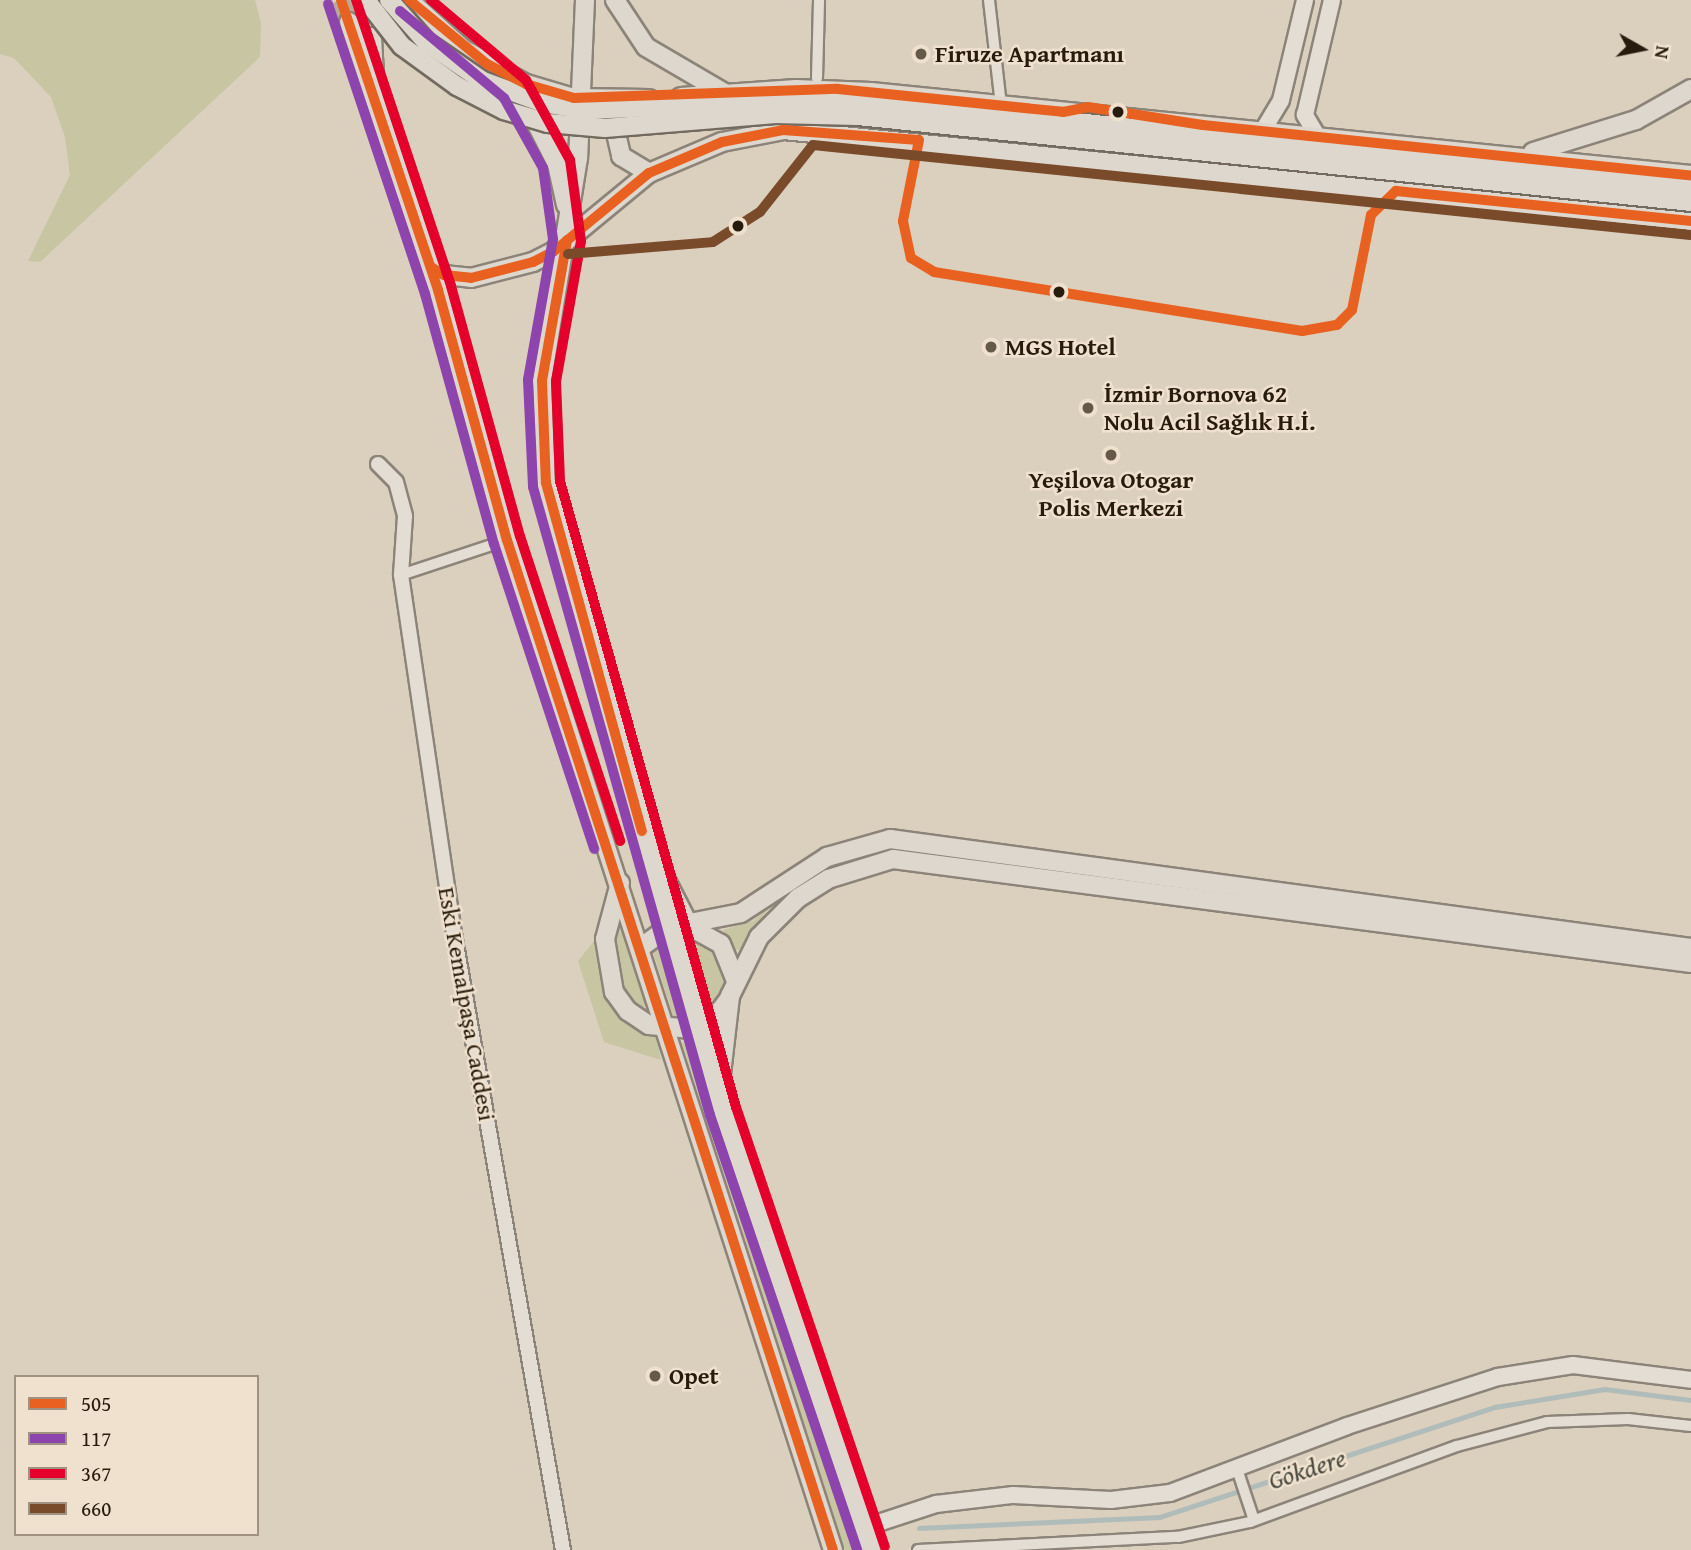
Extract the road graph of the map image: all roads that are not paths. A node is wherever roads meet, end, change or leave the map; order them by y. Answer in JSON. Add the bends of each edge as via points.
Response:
{"nodes":[{"id":1,"x":351,"y":0,"type":"tunnel mouth"},
{"id":2,"x":366,"y":0,"type":"edge"},
{"id":3,"x":585,"y":0,"type":"edge"},
{"id":4,"x":615,"y":0,"type":"edge"},
{"id":5,"x":819,"y":0,"type":"edge"},
{"id":6,"x":989,"y":0,"type":"edge"},
{"id":7,"x":1305,"y":0,"type":"edge"},
{"id":8,"x":1332,"y":0,"type":"edge"},
{"id":9,"x":404,"y":3,"type":"edge"},
{"id":10,"x":349,"y":22,"type":"tunnel mouth"},
{"id":11,"x":372,"y":37,"type":"dead end"},
{"id":12,"x":402,"y":46,"type":"junction"},
{"id":13,"x":487,"y":64,"type":"junction"},
{"id":14,"x":817,"y":78,"type":"dead end"},
{"id":15,"x":1691,"y":89,"type":"edge"},
{"id":16,"x":375,"y":91,"type":"junction"},
{"id":17,"x":726,"y":94,"type":"junction"},
{"id":18,"x":581,"y":99,"type":"junction"},
{"id":19,"x":647,"y":100,"type":"junction"},
{"id":20,"x":1001,"y":104,"type":"junction"},
{"id":21,"x":1262,"y":132,"type":"junction"},
{"id":22,"x":1318,"y":137,"type":"junction"},
{"id":23,"x":1511,"y":156,"type":"junction"},
{"id":24,"x":649,"y":173,"type":"junction"},
{"id":25,"x":1691,"y":176,"type":"edge"},
{"id":26,"x":1691,"y":186,"type":"edge"},
{"id":27,"x":1691,"y":202,"type":"edge"},
{"id":28,"x":1691,"y":221,"type":"edge"},
{"id":29,"x":567,"y":240,"type":"junction"},
{"id":30,"x":431,"y":267,"type":"junction"},
{"id":31,"x":378,"y":464,"type":"dead end"},
{"id":32,"x":507,"y":540,"type":"junction"},
{"id":33,"x":401,"y":575,"type":"junction"},
{"id":34,"x":643,"y":836,"type":"junction"},
{"id":35,"x":620,"y":883,"type":"junction"},
{"id":36,"x":669,"y":927,"type":"junction"},
{"id":37,"x":690,"y":927,"type":"junction"},
{"id":38,"x":640,"y":948,"type":"junction"},
{"id":39,"x":1691,"y":948,"type":"edge"},
{"id":40,"x":1691,"y":963,"type":"edge"},
{"id":41,"x":732,"y":988,"type":"junction"},
{"id":42,"x":698,"y":1027,"type":"junction"},
{"id":43,"x":666,"y":1028,"type":"junction"},
{"id":44,"x":723,"y":1111,"type":"junction"},
{"id":45,"x":1691,"y":1380,"type":"edge"},
{"id":46,"x":1691,"y":1426,"type":"edge"},
{"id":47,"x":1236,"y":1466,"type":"junction"},
{"id":48,"x":1254,"y":1520,"type":"junction"},
{"id":49,"x":866,"y":1527,"type":"junction"},
{"id":50,"x":925,"y":1549,"type":"edge"},
{"id":51,"x":563,"y":1550,"type":"edge"},
{"id":52,"x":833,"y":1550,"type":"edge"},
{"id":53,"x":872,"y":1550,"type":"edge"}],
"edges":[{"from":1,"to":12,"type":"main road","bridge":true},
{"from":2,"to":12,"type":"main road","bridge":true},
{"from":3,"to":18,"type":"main road"},
{"from":4,"to":17,"type":"main road","via":[[646,47]]},
{"from":5,"to":14,"type":"street"},
{"from":6,"to":20,"type":"street"},
{"from":7,"to":21,"type":"main road","via":[[1281,100]]},
{"from":8,"to":22,"type":"main road","via":[[1306,115]]},
{"from":9,"to":13,"type":"main road"},
{"from":9,"to":26,"type":"main road","bridge":true,"via":[[426,43],[483,81],[542,103],[587,110],[845,98]]},
{"from":10,"to":16,"type":"main road"},
{"from":11,"to":16,"type":"main road"},
{"from":12,"to":27,"type":"main road","bridge":true,"via":[[457,86],[504,110],[548,123],[605,128],[775,114],[858,116]]},
{"from":13,"to":18,"type":"main road","via":[[534,88]]},
{"from":13,"to":29,"type":"main road","via":[[522,99],[551,149],[564,193]]},
{"from":15,"to":23,"type":"main road","via":[[1608,131]]},
{"from":16,"to":30,"type":"main road"},
{"from":17,"to":19,"type":"main road"},
{"from":17,"to":20,"type":"main road","via":[[838,89]]},
{"from":18,"to":19,"type":"main road"},
{"from":18,"to":29,"type":"main road"},
{"from":19,"to":24,"type":"main road","via":[[624,107],[615,129],[621,156]]},
{"from":20,"to":21,"type":"main road"},
{"from":21,"to":22,"type":"main road"},
{"from":22,"to":23,"type":"main road"},
{"from":23,"to":25,"type":"main road"},
{"from":24,"to":28,"type":"main road","via":[[747,134],[807,130]]},
{"from":24,"to":29,"type":"main road"},
{"from":29,"to":30,"type":"main road","via":[[545,257],[488,276],[456,278]]},
{"from":29,"to":34,"type":"main road","via":[[547,329],[542,381],[546,484]]},
{"from":30,"to":32,"type":"main road"},
{"from":31,"to":33,"type":"street","name":"Eski Kemalpaşa Caddesi","via":[[396,482],[405,516]]},
{"from":32,"to":33,"type":"street"},
{"from":32,"to":35,"type":"main road"},
{"from":33,"to":51,"type":"street","name":"Eski Kemalpaşa Caddesi","via":[[454,933]]},
{"from":34,"to":36,"type":"main road"},
{"from":34,"to":37,"type":"main road"},
{"from":35,"to":38,"type":"main road"},
{"from":35,"to":43,"type":"main road","via":[[605,939],[614,992],[628,1012]]},
{"from":36,"to":37,"type":"main road"},
{"from":36,"to":38,"type":"main road"},
{"from":36,"to":42,"type":"main road"},
{"from":37,"to":39,"type":"main road","via":[[753,908],[827,857],[890,839]]},
{"from":37,"to":41,"type":"main road","via":[[721,944]]},
{"from":38,"to":43,"type":"main road"},
{"from":40,"to":41,"type":"main road","via":[[892,859],[839,873],[798,898],[759,937]]},
{"from":41,"to":42,"type":"main road"},
{"from":41,"to":44,"type":"main road","via":[[720,1070]]},
{"from":42,"to":43,"type":"main road"},
{"from":42,"to":44,"type":"main road"},
{"from":43,"to":52,"type":"main road"},
{"from":44,"to":49,"type":"main road"},
{"from":45,"to":47,"type":"main road","via":[[1573,1365],[1498,1377]]},
{"from":46,"to":48,"type":"street","via":[[1628,1419],[1547,1422],[1457,1446]]},
{"from":47,"to":48,"type":"street"},
{"from":47,"to":49,"type":"main road","via":[[1170,1493],[1111,1500],[1013,1495],[936,1504]]},
{"from":48,"to":50,"type":"street","via":[[1178,1537]]},
{"from":49,"to":53,"type":"main road"}]}
